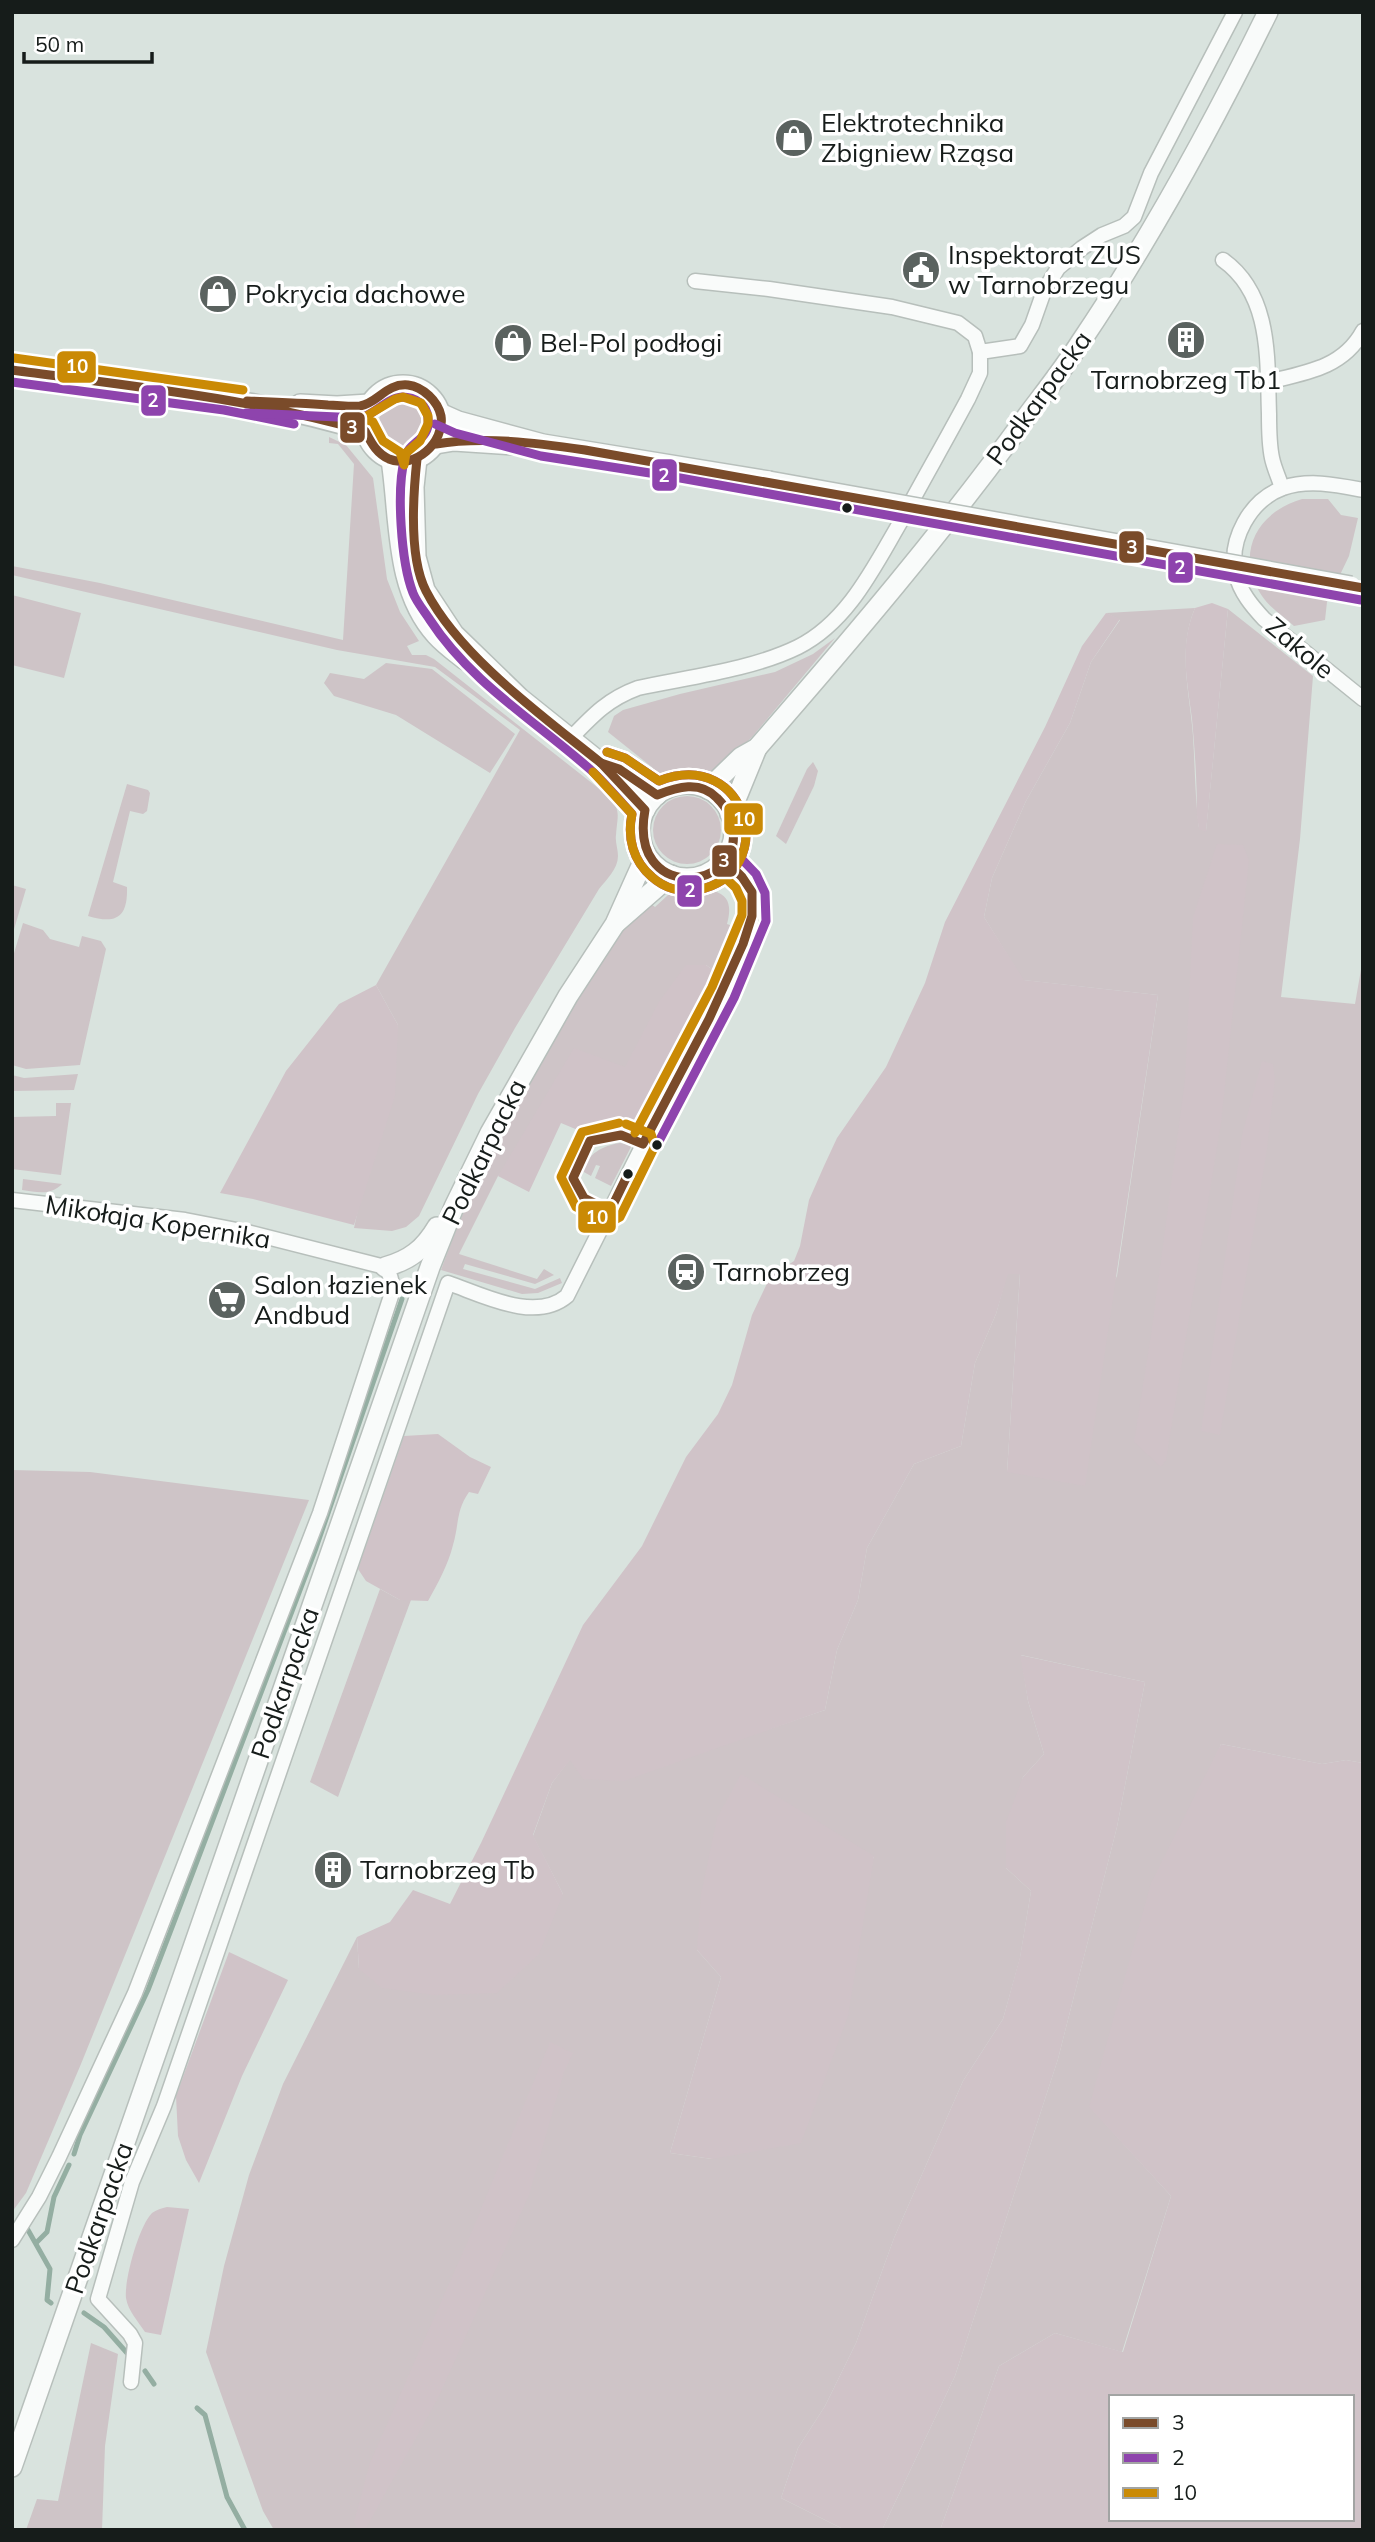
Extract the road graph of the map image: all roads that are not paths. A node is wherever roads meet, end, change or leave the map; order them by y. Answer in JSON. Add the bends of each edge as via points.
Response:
{"nodes":[{"id":1,"x":1234,"y":12,"type":"edge"},
{"id":2,"x":1268,"y":12,"type":"edge"},
{"id":3,"x":1223,"y":260,"type":"dead end"},
{"id":4,"x":695,"y":281,"type":"dead end"},
{"id":5,"x":1363,"y":331,"type":"edge"},
{"id":6,"x":980,"y":352,"type":"junction"},
{"id":7,"x":12,"y":370,"type":"edge"},
{"id":8,"x":1267,"y":382,"type":"junction"},
{"id":9,"x":247,"y":401,"type":"junction"},
{"id":10,"x":369,"y":404,"type":"junction"},
{"id":11,"x":440,"y":413,"type":"junction"},
{"id":12,"x":365,"y":431,"type":"junction"},
{"id":13,"x":436,"y":444,"type":"junction"},
{"id":14,"x":543,"y":444,"type":"junction"},
{"id":15,"x":417,"y":459,"type":"junction"},
{"id":16,"x":391,"y":460,"type":"junction"},
{"id":17,"x":1282,"y":488,"type":"junction"},
{"id":18,"x":1363,"y":491,"type":"edge"},
{"id":19,"x":1357,"y":587,"type":"edge"},
{"id":20,"x":520,"y":698,"type":"junction"},
{"id":21,"x":1363,"y":699,"type":"edge"},
{"id":22,"x":570,"y":738,"type":"junction"},
{"id":23,"x":757,"y":748,"type":"junction"},
{"id":24,"x":708,"y":789,"type":"junction"},
{"id":25,"x":651,"y":802,"type":"junction"},
{"id":26,"x":730,"y":814,"type":"junction"},
{"id":27,"x":646,"y":855,"type":"junction"},
{"id":28,"x":725,"y":860,"type":"junction"},
{"id":29,"x":671,"y":875,"type":"junction"},
{"id":30,"x":615,"y":924,"type":"junction"},
{"id":31,"x":12,"y":1200,"type":"edge"},
{"id":32,"x":454,"y":1207,"type":"junction"},
{"id":33,"x":385,"y":1267,"type":"junction"},
{"id":34,"x":12,"y":2240,"type":"edge"},
{"id":35,"x":131,"y":2382,"type":"dead end"},
{"id":36,"x":16,"y":2445,"type":"edge"},
{"id":37,"x":12,"y":2467,"type":"edge"}],
"edges":[{"from":1,"to":6,"type":"street","via":[[1151,173],[1134,217],[1058,268],[1020,346]]},
{"from":2,"to":23,"type":"main road","name":"Podkarpacka","via":[[1229,93],[1079,345],[925,549]]},
{"from":3,"to":8,"type":"street","via":[[1256,299]]},
{"from":4,"to":6,"type":"street","via":[[892,307],[958,323],[975,336]]},
{"from":5,"to":8,"type":"street","via":[[1334,363]]},
{"from":6,"to":22,"type":"street","via":[[980,373],[968,399],[883,554],[867,580],[824,629],[772,658],[618,696]]},
{"from":7,"to":9,"type":"main road"},
{"from":8,"to":17,"type":"street","via":[[1272,457]]},
{"from":9,"to":10,"type":"main road"},
{"from":9,"to":12,"type":"main road"},
{"from":10,"to":11,"type":"main road","via":[[389,387],[414,386],[435,401]]},
{"from":10,"to":12,"type":"main road"},
{"from":11,"to":13,"type":"main road"},
{"from":11,"to":14,"type":"main road"},
{"from":12,"to":16,"type":"main road","via":[[374,449]]},
{"from":13,"to":14,"type":"main road"},
{"from":13,"to":15,"type":"main road"},
{"from":14,"to":19,"type":"main road","bridge":true},
{"from":15,"to":16,"type":"main road"},
{"from":15,"to":20,"type":"main road","via":[[416,547],[425,590],[454,634]]},
{"from":16,"to":20,"type":"main road","via":[[402,563],[414,601],[435,635],[484,676]]},
{"from":17,"to":18,"type":"street","via":[[1329,484]]},
{"from":17,"to":21,"type":"street","name":"Zakole","via":[[1250,512],[1239,534],[1234,554],[1242,591],[1264,619]]},
{"from":20,"to":22,"type":"main road"},
{"from":22,"to":25,"type":"main road","via":[[601,763],[619,769]]},
{"from":23,"to":24,"type":"main road","name":"Podkarpacka"},
{"from":23,"to":26,"type":"main road","name":"Podkarpacka"},
{"from":24,"to":25,"type":"main road","via":[[691,784],[668,788]]},
{"from":24,"to":26,"type":"main road"},
{"from":25,"to":27,"type":"main road","via":[[641,831]]},
{"from":26,"to":28,"type":"main road","via":[[733,838]]},
{"from":27,"to":29,"type":"main road"},
{"from":27,"to":30,"type":"main road","name":"Podkarpacka"},
{"from":28,"to":29,"type":"main road","via":[[704,875]]},
{"from":28,"to":35,"type":"street","via":[[746,881],[754,898],[754,917],[723,992],[567,1296],[558,1304],[533,1309],[448,1283],[169,2093],[112,2245],[98,2299],[135,2343]]},
{"from":29,"to":30,"type":"main road","name":"Podkarpacka"},
{"from":30,"to":32,"type":"main road","name":"Podkarpacka","via":[[522,1074]]},
{"from":31,"to":33,"type":"street","name":"Mikołaja Kopernika","via":[[186,1220]]},
{"from":32,"to":33,"type":"main road","via":[[420,1251]]},
{"from":32,"to":36,"type":"main road","name":"Podkarpacka"},
{"from":33,"to":34,"type":"street","via":[[393,1285],[391,1296],[310,1538],[135,1993],[59,2157]]},
{"from":36,"to":37,"type":"main road","name":"Podkarpacka"}]}
